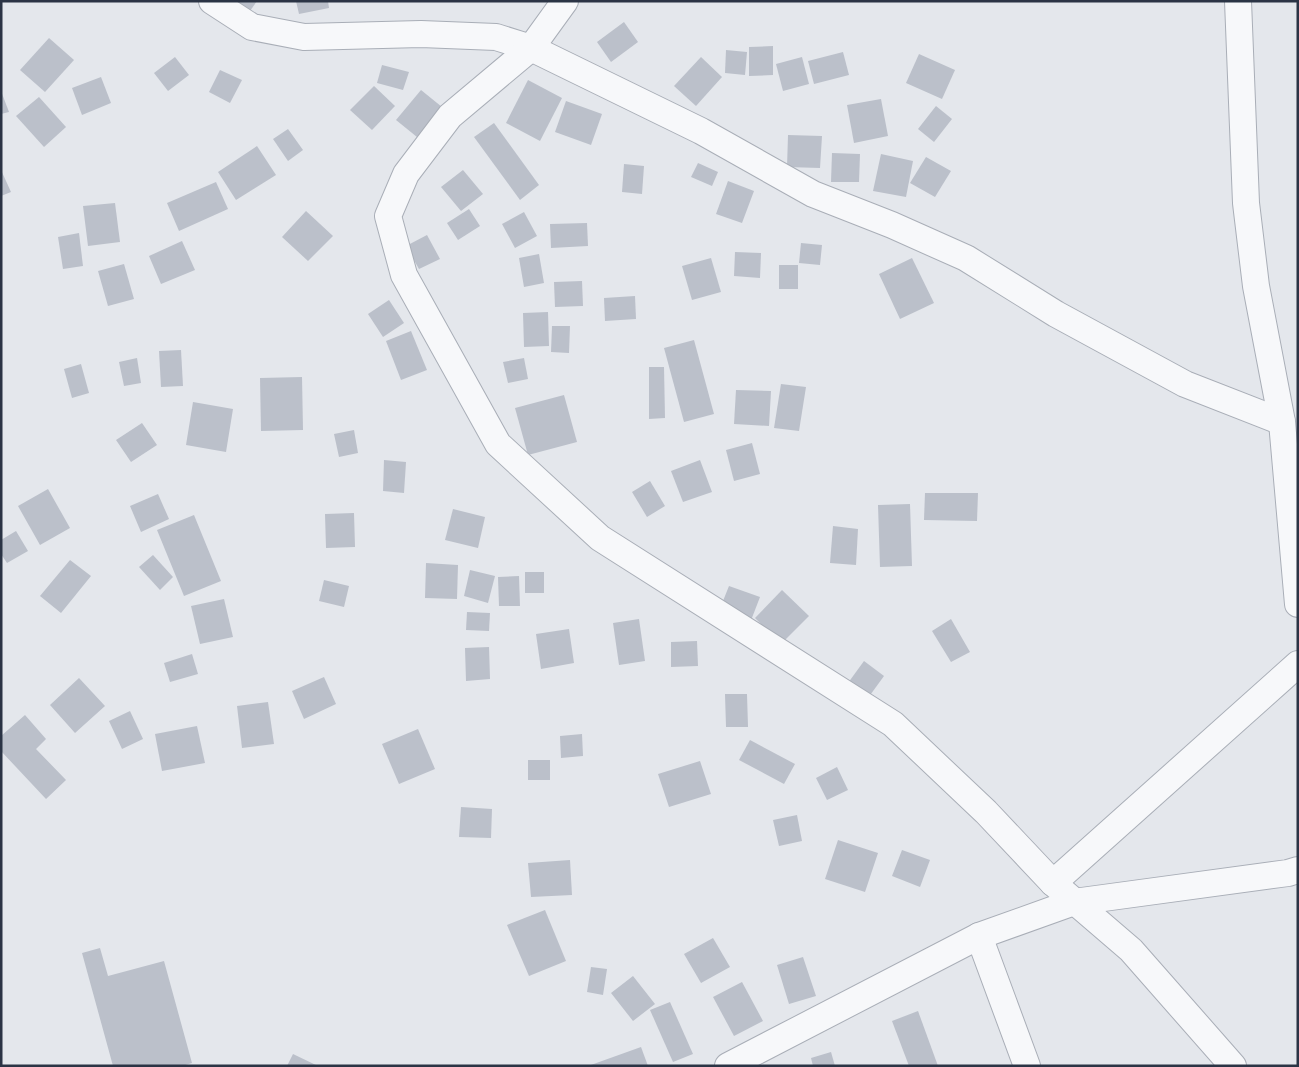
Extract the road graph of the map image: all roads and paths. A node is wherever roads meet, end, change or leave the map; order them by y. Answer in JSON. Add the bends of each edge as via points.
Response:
{"nodes":[{"id":1,"x":212,"y":1,"type":"edge"},
{"id":2,"x":565,"y":1,"type":"edge"},
{"id":3,"x":1238,"y":1,"type":"edge"},
{"id":4,"x":531,"y":48,"type":"junction"},
{"id":5,"x":1282,"y":422,"type":"junction"},
{"id":6,"x":1298,"y":604,"type":"edge"},
{"id":7,"x":1298,"y":664,"type":"edge"},
{"id":8,"x":1298,"y":870,"type":"edge"},
{"id":9,"x":1053,"y":883,"type":"junction"},
{"id":10,"x":1074,"y":902,"type":"junction"},
{"id":11,"x":979,"y":936,"type":"junction"},
{"id":12,"x":728,"y":1066,"type":"edge"},
{"id":13,"x":1027,"y":1066,"type":"edge"},
{"id":14,"x":1233,"y":1066,"type":"edge"}],
"edges":[{"from":1,"to":4,"type":"street","via":[[252,27],[304,37],[420,34],[496,37]]},
{"from":2,"to":4,"type":"street"},
{"from":3,"to":5,"type":"street","via":[[1246,203],[1256,286]]},
{"from":4,"to":5,"type":"street","via":[[701,131],[813,194],[966,258],[1056,314],[1185,384]]},
{"from":4,"to":9,"type":"street","via":[[450,116],[406,174],[388,216],[404,275],[498,444],[600,538],[893,724],[986,812]]},
{"from":5,"to":6,"type":"street"},
{"from":7,"to":9,"type":"street"},
{"from":8,"to":10,"type":"street"},
{"from":9,"to":10,"type":"street"},
{"from":10,"to":11,"type":"street"},
{"from":10,"to":14,"type":"street","via":[[1131,950]]},
{"from":11,"to":12,"type":"street"},
{"from":11,"to":13,"type":"street"}]}
